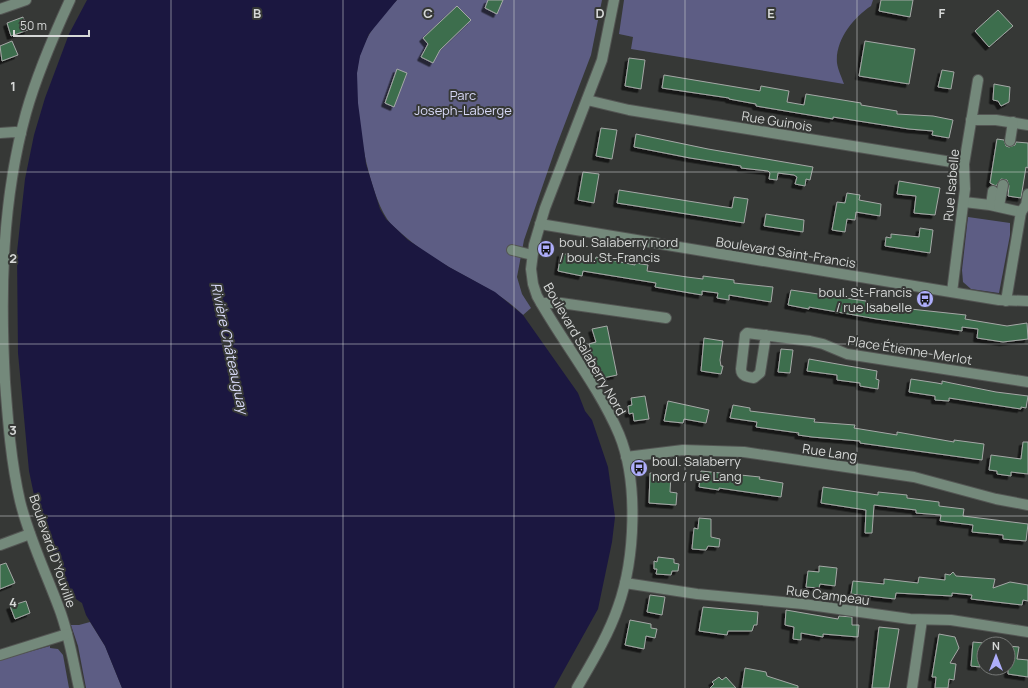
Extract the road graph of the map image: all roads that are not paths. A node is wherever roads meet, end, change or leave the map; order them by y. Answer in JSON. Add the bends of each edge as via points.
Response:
{"nodes":[{"id":1,"x":26,"y":0,"type":"edge"},
{"id":2,"x":70,"y":0,"type":"edge"},
{"id":3,"x":614,"y":0,"type":"edge"},
{"id":4,"x":0,"y":9,"type":"edge"},
{"id":5,"x":978,"y":80,"type":"dead end"},
{"id":6,"x":587,"y":100,"type":"junction"},
{"id":7,"x":971,"y":120,"type":"junction"},
{"id":8,"x":1013,"y":122,"type":"junction"},
{"id":9,"x":1028,"y":125,"type":"edge"},
{"id":10,"x":0,"y":133,"type":"edge"},
{"id":11,"x":21,"y":133,"type":"junction"},
{"id":12,"x":1010,"y":141,"type":"dead end"},
{"id":13,"x":964,"y":164,"type":"junction"},
{"id":14,"x":1003,"y":185,"type":"dead end"},
{"id":15,"x":993,"y":191,"type":"dead end"},
{"id":16,"x":1028,"y":194,"type":"edge"},
{"id":17,"x":964,"y":202,"type":"junction"},
{"id":18,"x":995,"y":206,"type":"junction"},
{"id":19,"x":1021,"y":212,"type":"junction"},
{"id":20,"x":540,"y":224,"type":"junction"},
{"id":21,"x":512,"y":250,"type":"dead end"},
{"id":22,"x":532,"y":255,"type":"junction"},
{"id":23,"x":952,"y":292,"type":"junction"},
{"id":24,"x":1006,"y":301,"type":"junction"},
{"id":25,"x":1028,"y":301,"type":"edge"},
{"id":26,"x":541,"y":303,"type":"junction"},
{"id":27,"x":666,"y":318,"type":"dead end"},
{"id":28,"x":766,"y":335,"type":"dead end"},
{"id":29,"x":2,"y":368,"type":"edge"},
{"id":30,"x":1028,"y":382,"type":"edge"},
{"id":31,"x":3,"y":393,"type":"edge"},
{"id":32,"x":626,"y":457,"type":"junction"},
{"id":33,"x":1028,"y":505,"type":"edge"},
{"id":34,"x":30,"y":534,"type":"junction"},
{"id":35,"x":0,"y":545,"type":"edge"},
{"id":36,"x":625,"y":584,"type":"junction"},
{"id":37,"x":922,"y":620,"type":"junction"},
{"id":38,"x":1028,"y":632,"type":"edge"},
{"id":39,"x":67,"y":634,"type":"junction"},
{"id":40,"x":0,"y":655,"type":"edge"},
{"id":41,"x":79,"y":688,"type":"edge"},
{"id":42,"x":577,"y":688,"type":"edge"},
{"id":43,"x":912,"y":688,"type":"edge"}],
"edges":[{"from":1,"to":4,"type":"street"},
{"from":2,"to":11,"type":"street","name":"Boulevard D'Youville","via":[[42,64]]},
{"from":3,"to":6,"type":"street","name":"Boulevard Salaberry Nord","via":[[606,46]]},
{"from":5,"to":7,"type":"street","name":"Rue Isabelle"},
{"from":6,"to":13,"type":"street","name":"Rue Guinois","via":[[629,110]]},
{"from":6,"to":20,"type":"street","name":"Boulevard Salaberry Nord"},
{"from":7,"to":8,"type":"street"},
{"from":7,"to":13,"type":"street","name":"Rue Isabelle"},
{"from":8,"to":9,"type":"street"},
{"from":8,"to":12,"type":"street"},
{"from":10,"to":11,"type":"street"},
{"from":11,"to":29,"type":"street","name":"Boulevard D'Youville","via":[[11,182],[4,241]]},
{"from":13,"to":17,"type":"street","name":"Rue Isabelle"},
{"from":14,"to":18,"type":"street"},
{"from":15,"to":18,"type":"street"},
{"from":16,"to":19,"type":"street","via":[[1026,205]]},
{"from":17,"to":18,"type":"street"},
{"from":17,"to":23,"type":"street","name":"Rue Isabelle"},
{"from":18,"to":19,"type":"street"},
{"from":19,"to":24,"type":"street"},
{"from":20,"to":22,"type":"street","name":"Boulevard Salaberry Nord"},
{"from":20,"to":23,"type":"street","name":"Boulevard Saint-Francis"},
{"from":21,"to":22,"type":"street"},
{"from":22,"to":26,"type":"street","name":"Boulevard Salaberry Nord","via":[[533,284]]},
{"from":23,"to":24,"type":"street","name":"Boulevard Saint-Francis"},
{"from":24,"to":25,"type":"street","name":"Boulevard Saint-Francis"},
{"from":26,"to":27,"type":"street","via":[[561,303]]},
{"from":26,"to":32,"type":"street","name":"Boulevard Salaberry Nord","via":[[607,410],[619,433]]},
{"from":28,"to":30,"type":"street","name":"Place Étienne-Merlot","via":[[818,342],[847,354]]},
{"from":29,"to":31,"type":"street","name":"Boulevard D'Youville"},
{"from":31,"to":34,"type":"street","name":"Boulevard D'Youville","via":[[14,472]]},
{"from":32,"to":33,"type":"street","name":"Rue Lang","via":[[683,450],[744,452],[914,477]]},
{"from":32,"to":36,"type":"street","name":"Boulevard Salaberry Nord","via":[[631,516]]},
{"from":34,"to":35,"type":"street"},
{"from":34,"to":39,"type":"street","name":"Boulevard D'Youville"},
{"from":36,"to":37,"type":"street","name":"Rue Campeau"},
{"from":36,"to":42,"type":"street","name":"Boulevard Salaberry Nord","via":[[614,619]]},
{"from":37,"to":38,"type":"street","name":"Rue Campeau","via":[[942,619]]},
{"from":37,"to":43,"type":"street"},
{"from":39,"to":40,"type":"street"},
{"from":39,"to":41,"type":"street","name":"Boulevard D'Youville"}]}
